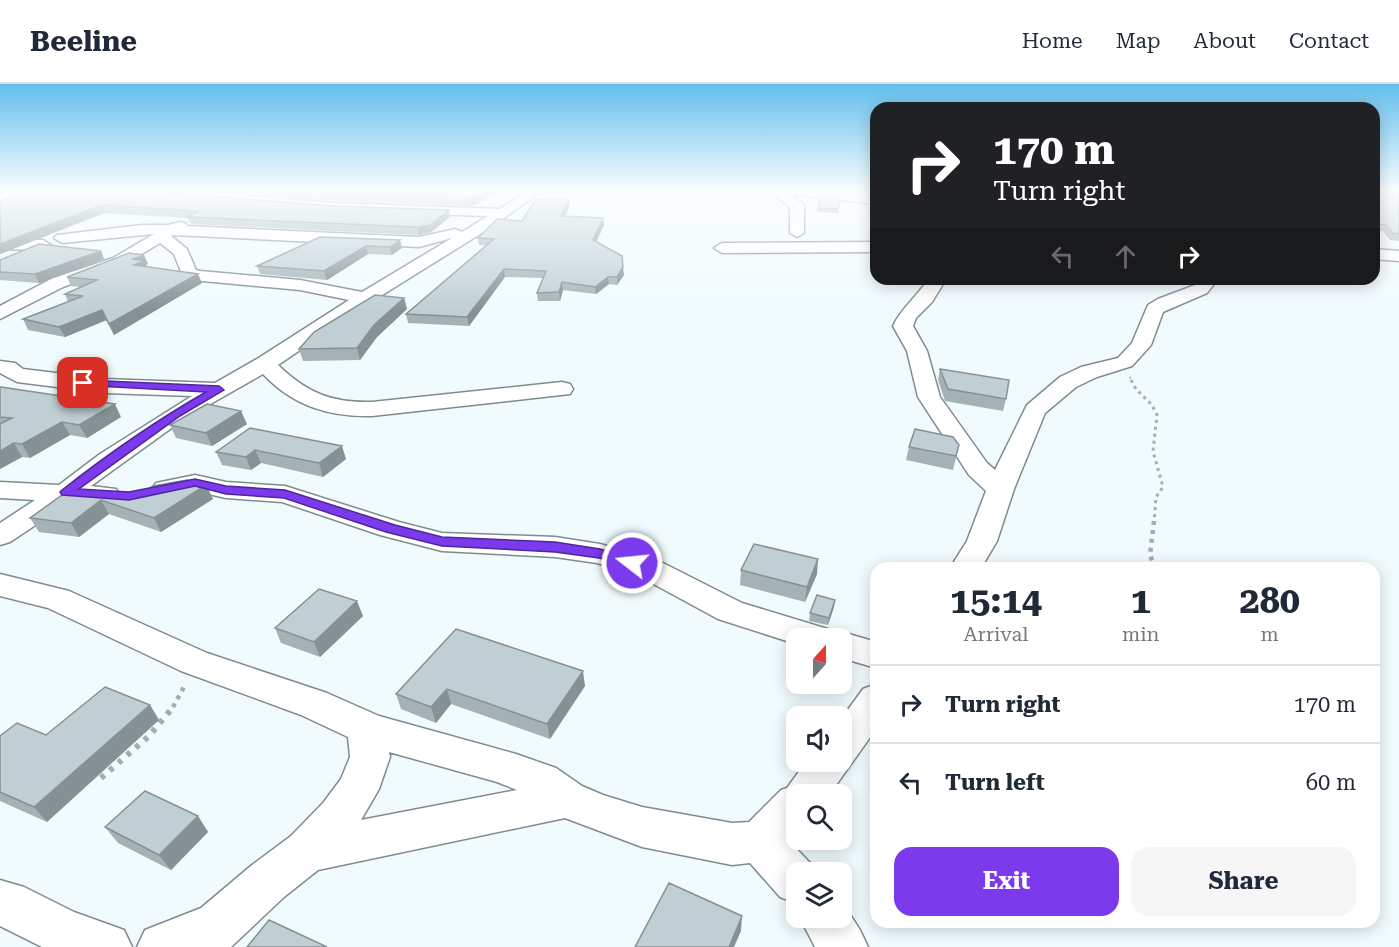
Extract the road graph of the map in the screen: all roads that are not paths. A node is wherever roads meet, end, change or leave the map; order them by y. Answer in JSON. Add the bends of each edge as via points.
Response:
{"nodes":[{"id":1,"x":79,"y":230,"type":"edge"},
{"id":2,"x":131,"y":230,"type":"edge"},
{"id":3,"x":150,"y":230,"type":"edge"},
{"id":4,"x":172,"y":230,"type":"edge"},
{"id":5,"x":457,"y":230,"type":"edge"},
{"id":6,"x":476,"y":230,"type":"edge"},
{"id":7,"x":797,"y":230,"type":"edge"},
{"id":8,"x":166,"y":233,"type":"junction"},
{"id":9,"x":797,"y":234,"type":"junction"},
{"id":10,"x":62,"y":238,"type":"junction"},
{"id":11,"x":0,"y":243,"type":"edge"},
{"id":12,"x":43,"y":245,"type":"junction"},
{"id":13,"x":870,"y":247,"type":"edge"},
{"id":14,"x":722,"y":248,"type":"dead end"},
{"id":15,"x":773,"y":248,"type":"junction"},
{"id":16,"x":841,"y":248,"type":"junction"},
{"id":17,"x":1380,"y":254,"type":"edge"},
{"id":18,"x":1399,"y":256,"type":"edge"},
{"id":19,"x":11,"y":257,"type":"edge"},
{"id":20,"x":934,"y":285,"type":"edge"},
{"id":21,"x":1204,"y":285,"type":"edge"},
{"id":22,"x":364,"y":298,"type":"junction"},
{"id":23,"x":0,"y":313,"type":"edge"},
{"id":24,"x":265,"y":364,"type":"junction"},
{"id":25,"x":0,"y":367,"type":"edge"},
{"id":26,"x":562,"y":389,"type":"dead end"},
{"id":27,"x":219,"y":390,"type":"junction"},
{"id":28,"x":1000,"y":489,"type":"junction"},
{"id":29,"x":0,"y":490,"type":"edge"},
{"id":30,"x":66,"y":492,"type":"junction"},
{"id":31,"x":0,"y":536,"type":"edge"},
{"id":32,"x":970,"y":562,"type":"edge"},
{"id":33,"x":0,"y":585,"type":"edge"},
{"id":34,"x":786,"y":629,"type":"edge"},
{"id":35,"x":852,"y":648,"type":"edge"},
{"id":36,"x":870,"y":653,"type":"edge"},
{"id":37,"x":870,"y":708,"type":"edge"},
{"id":38,"x":367,"y":728,"type":"junction"},
{"id":39,"x":852,"y":734,"type":"edge"},
{"id":40,"x":823,"y":772,"type":"edge"},
{"id":41,"x":813,"y":784,"type":"edge"},
{"id":42,"x":567,"y":798,"type":"junction"},
{"id":43,"x":786,"y":814,"type":"edge"},
{"id":44,"x":760,"y":841,"type":"junction"},
{"id":45,"x":307,"y":851,"type":"junction"},
{"id":46,"x":786,"y":870,"type":"edge"},
{"id":47,"x":0,"y":903,"type":"edge"},
{"id":48,"x":831,"y":928,"type":"edge"},
{"id":49,"x":208,"y":937,"type":"edge"},
{"id":50,"x":107,"y":947,"type":"edge"},
{"id":51,"x":162,"y":947,"type":"edge"},
{"id":52,"x":843,"y":947,"type":"edge"}],
"edges":[{"from":1,"to":10,"type":"street"},
{"from":2,"to":10,"type":"street"},
{"from":3,"to":8,"type":"street"},
{"from":4,"to":8,"type":"street"},
{"from":5,"to":8,"type":"street","via":[[419,242]]},
{"from":6,"to":22,"type":"street"},
{"from":7,"to":9,"type":"street"},
{"from":8,"to":22,"type":"street","via":[[181,252],[189,273],[198,276],[300,285]]},
{"from":8,"to":23,"type":"street","via":[[119,261],[57,283]]},
{"from":9,"to":15,"type":"street"},
{"from":9,"to":16,"type":"street"},
{"from":10,"to":12,"type":"street"},
{"from":11,"to":12,"type":"street"},
{"from":12,"to":19,"type":"street"},
{"from":13,"to":16,"type":"street"},
{"from":14,"to":15,"type":"street"},
{"from":15,"to":16,"type":"street"},
{"from":17,"to":18,"type":"street"},
{"from":20,"to":28,"type":"street","via":[[903,326],[917,351],[929,397],[978,470]]},
{"from":21,"to":28,"type":"street","via":[[1155,309],[1141,345],[1125,362],[1068,382],[1035,410]]},
{"from":22,"to":24,"type":"street"},
{"from":24,"to":26,"type":"street","via":[[293,388],[343,409]]},
{"from":24,"to":27,"type":"street"},
{"from":25,"to":27,"type":"street","via":[[17,375],[105,386]]},
{"from":27,"to":30,"type":"street","via":[[176,414]]},
{"from":28,"to":32,"type":"street","via":[[982,541]]},
{"from":29,"to":30,"type":"street"},
{"from":30,"to":31,"type":"street"},
{"from":30,"to":34,"type":"street","via":[[129,496],[195,483],[226,490],[285,494],[442,542],[555,547],[600,554],[648,568],[730,611]]},
{"from":33,"to":38,"type":"street","via":[[58,599],[194,662]]},
{"from":35,"to":36,"type":"street"},
{"from":37,"to":39,"type":"street"},
{"from":38,"to":42,"type":"street","via":[[502,766],[541,781]]},
{"from":38,"to":45,"type":"street","via":[[370,757],[358,789]]},
{"from":40,"to":41,"type":"street"},
{"from":42,"to":44,"type":"street","via":[[642,827],[732,844]]},
{"from":42,"to":45,"type":"street"},
{"from":43,"to":44,"type":"street"},
{"from":44,"to":46,"type":"street"},
{"from":45,"to":49,"type":"street"},
{"from":47,"to":50,"type":"street","via":[[67,934]]},
{"from":48,"to":52,"type":"street"},
{"from":49,"to":51,"type":"street"}]}
